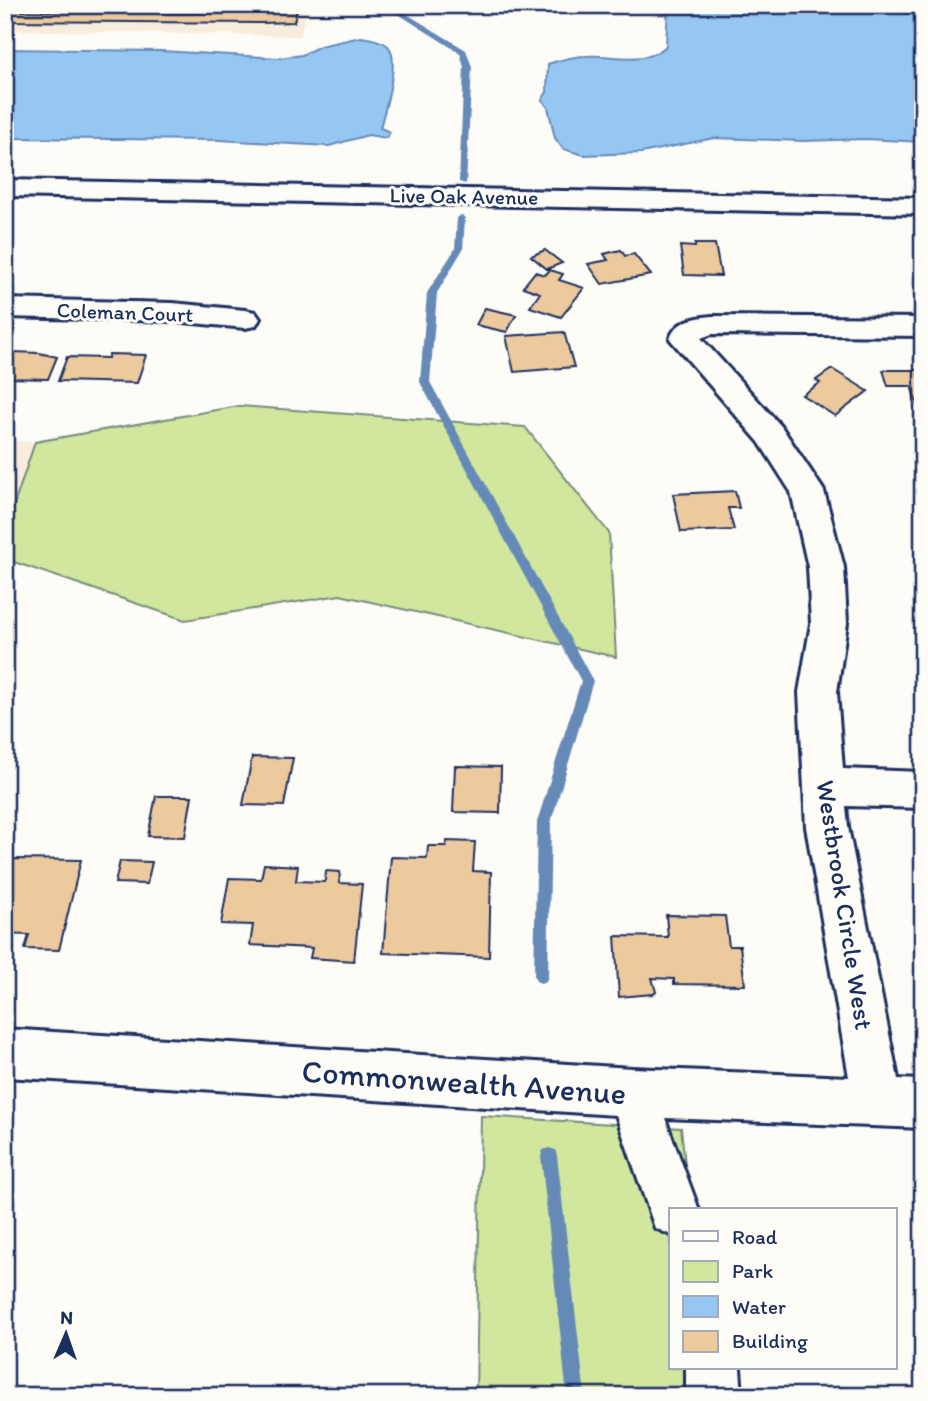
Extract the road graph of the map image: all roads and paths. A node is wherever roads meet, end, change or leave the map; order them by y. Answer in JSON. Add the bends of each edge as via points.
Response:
{"nodes":[{"id":1,"x":5,"y":188,"type":"edge"},
{"id":2,"x":923,"y":206,"type":"edge"},
{"id":3,"x":5,"y":309,"type":"edge"},
{"id":4,"x":245,"y":319,"type":"dead end"},
{"id":5,"x":923,"y":327,"type":"edge"},
{"id":6,"x":823,"y":787,"type":"junction"},
{"id":7,"x":923,"y":790,"type":"edge"},
{"id":8,"x":5,"y":1053,"type":"edge"},
{"id":9,"x":632,"y":1092,"type":"junction"},
{"id":10,"x":900,"y":1103,"type":"edge"},
{"id":11,"x":672,"y":1208,"type":"edge"},
{"id":12,"x":713,"y":1370,"type":"edge"},
{"id":13,"x":714,"y":1396,"type":"edge"}],
"edges":[{"from":1,"to":2,"type":"street","name":"Live Oak Avenue"},
{"from":3,"to":4,"type":"street","name":"Coleman Court","via":[[173,312]]},
{"from":5,"to":6,"type":"street","name":"Westbrook Circle West","via":[[712,324],[686,334],[689,345],[770,434],[807,491],[826,567],[829,623],[818,692]]},
{"from":6,"to":7,"type":"street"},
{"from":6,"to":10,"type":"street","name":"Westbrook Circle West","via":[[827,827]]},
{"from":8,"to":9,"type":"street","name":"Commonwealth Avenue"},
{"from":9,"to":10,"type":"street","name":"Commonwealth Avenue"},
{"from":9,"to":11,"type":"street"},
{"from":12,"to":13,"type":"street"}]}
